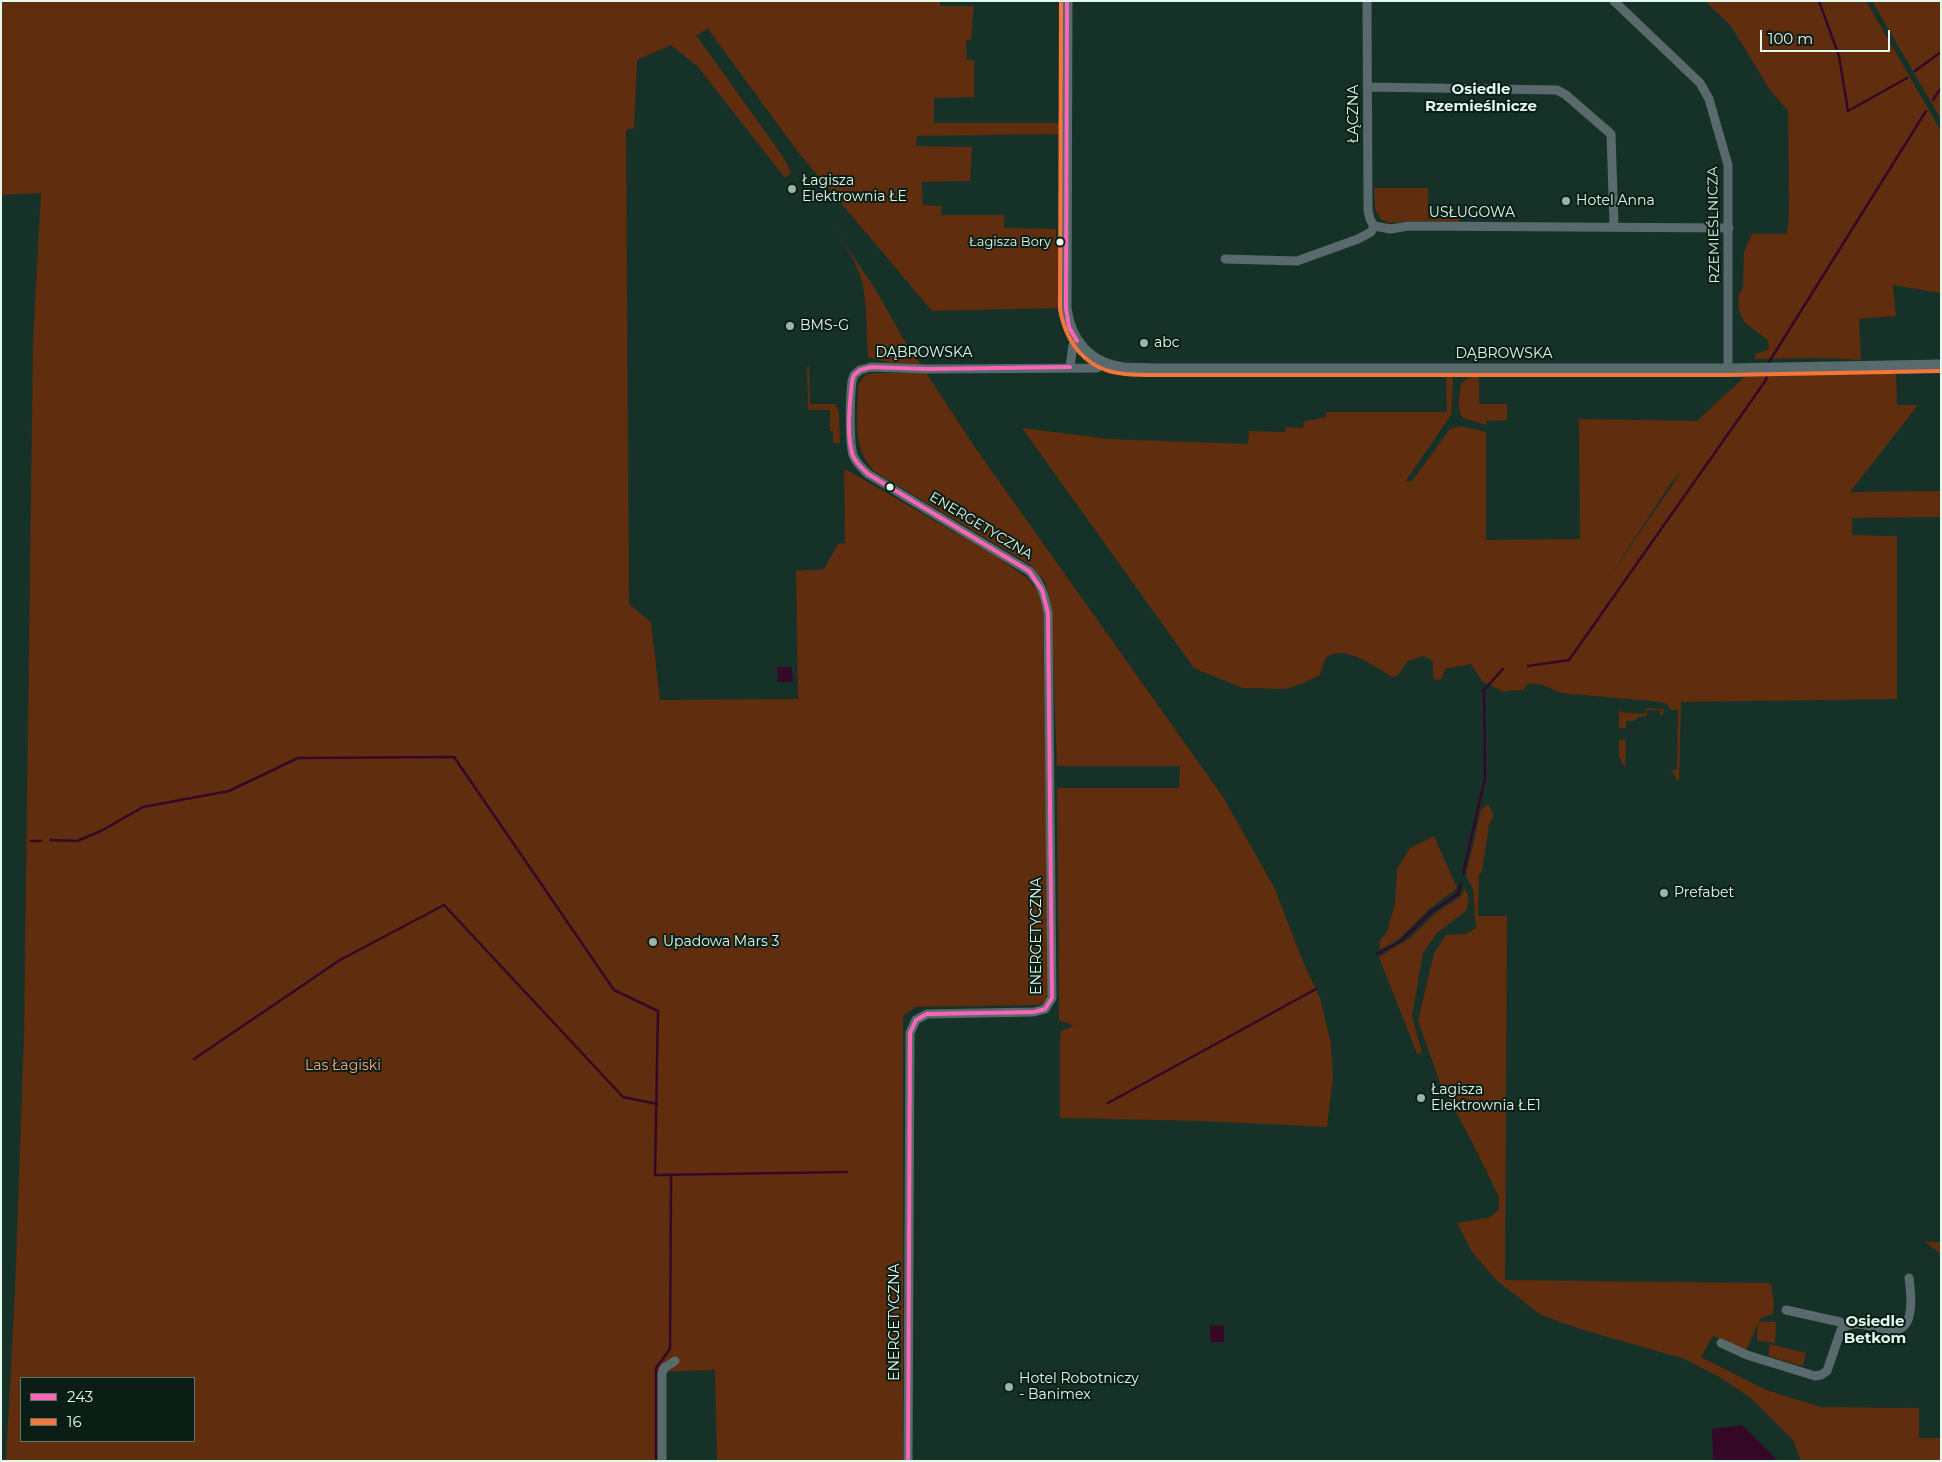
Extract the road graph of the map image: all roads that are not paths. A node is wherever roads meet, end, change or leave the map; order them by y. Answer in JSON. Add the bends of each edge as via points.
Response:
{"nodes":[{"id":1,"x":1067,"y":1,"type":"edge"},
{"id":2,"x":1366,"y":1,"type":"edge"},
{"id":3,"x":1614,"y":1,"type":"edge"},
{"id":4,"x":1368,"y":87,"type":"junction"},
{"id":5,"x":1374,"y":226,"type":"junction"},
{"id":6,"x":1614,"y":226,"type":"junction"},
{"id":7,"x":1729,"y":228,"type":"junction"},
{"id":8,"x":1225,"y":259,"type":"dead end"},
{"id":9,"x":1077,"y":341,"type":"junction"},
{"id":10,"x":1102,"y":362,"type":"junction"},
{"id":11,"x":1941,"y":365,"type":"edge"},
{"id":12,"x":1070,"y":367,"type":"junction"},
{"id":13,"x":1728,"y":369,"type":"junction"},
{"id":14,"x":868,"y":474,"type":"joint"},
{"id":15,"x":1909,"y":1278,"type":"dead end"},
{"id":16,"x":1786,"y":1310,"type":"dead end"},
{"id":17,"x":1845,"y":1326,"type":"junction"},
{"id":18,"x":1721,"y":1343,"type":"dead end"},
{"id":19,"x":675,"y":1361,"type":"dead end"},
{"id":20,"x":662,"y":1461,"type":"edge"},
{"id":21,"x":908,"y":1461,"type":"edge"}],
"edges":[{"from":1,"to":9,"type":"street","via":[[1066,308],[1069,327]]},
{"from":2,"to":4,"type":"street","name":"ŁĄCZNA"},
{"from":3,"to":7,"type":"street","name":"RZEMIEŚLNICZA","via":[[1700,83],[1709,99],[1728,165]]},
{"from":4,"to":5,"type":"street","name":"ŁĄCZNA","via":[[1368,210]]},
{"from":4,"to":6,"type":"street","via":[[1557,90],[1566,95],[1611,134]]},
{"from":5,"to":6,"type":"street","name":"USŁUGOWA","via":[[1391,229],[1408,226]]},
{"from":5,"to":8,"type":"street","via":[[1371,232],[1358,240],[1296,261]]},
{"from":6,"to":7,"type":"street","name":"USŁUGOWA"},
{"from":7,"to":13,"type":"street","name":"RZEMIEŚLNICZA"},
{"from":9,"to":10,"type":"street"},
{"from":9,"to":12,"type":"street","via":[[1073,345]]},
{"from":10,"to":12,"type":"street","name":"DĄBROWSKA","via":[[1097,368]]},
{"from":10,"to":13,"type":"street","name":"DĄBROWSKA","via":[[1126,368],[1156,369]]},
{"from":11,"to":13,"type":"street","name":"DĄBROWSKA"},
{"from":12,"to":14,"type":"street","name":"DĄBROWSKA","via":[[871,367],[860,370],[854,375],[851,386],[851,444],[855,459]]},
{"from":14,"to":21,"type":"street","name":"ENERGETYCZNA","via":[[1029,571],[1043,591],[1048,613],[1052,998],[1045,1008],[1034,1012],[927,1014],[916,1020],[910,1033]]},
{"from":15,"to":17,"type":"street","via":[[1912,1309],[1901,1328]]},
{"from":16,"to":17,"type":"street","via":[[1840,1322]]},
{"from":17,"to":18,"type":"street","via":[[1827,1371],[1815,1376],[1747,1355]]},
{"from":19,"to":20,"type":"street","via":[[664,1368],[662,1374]]}]}
